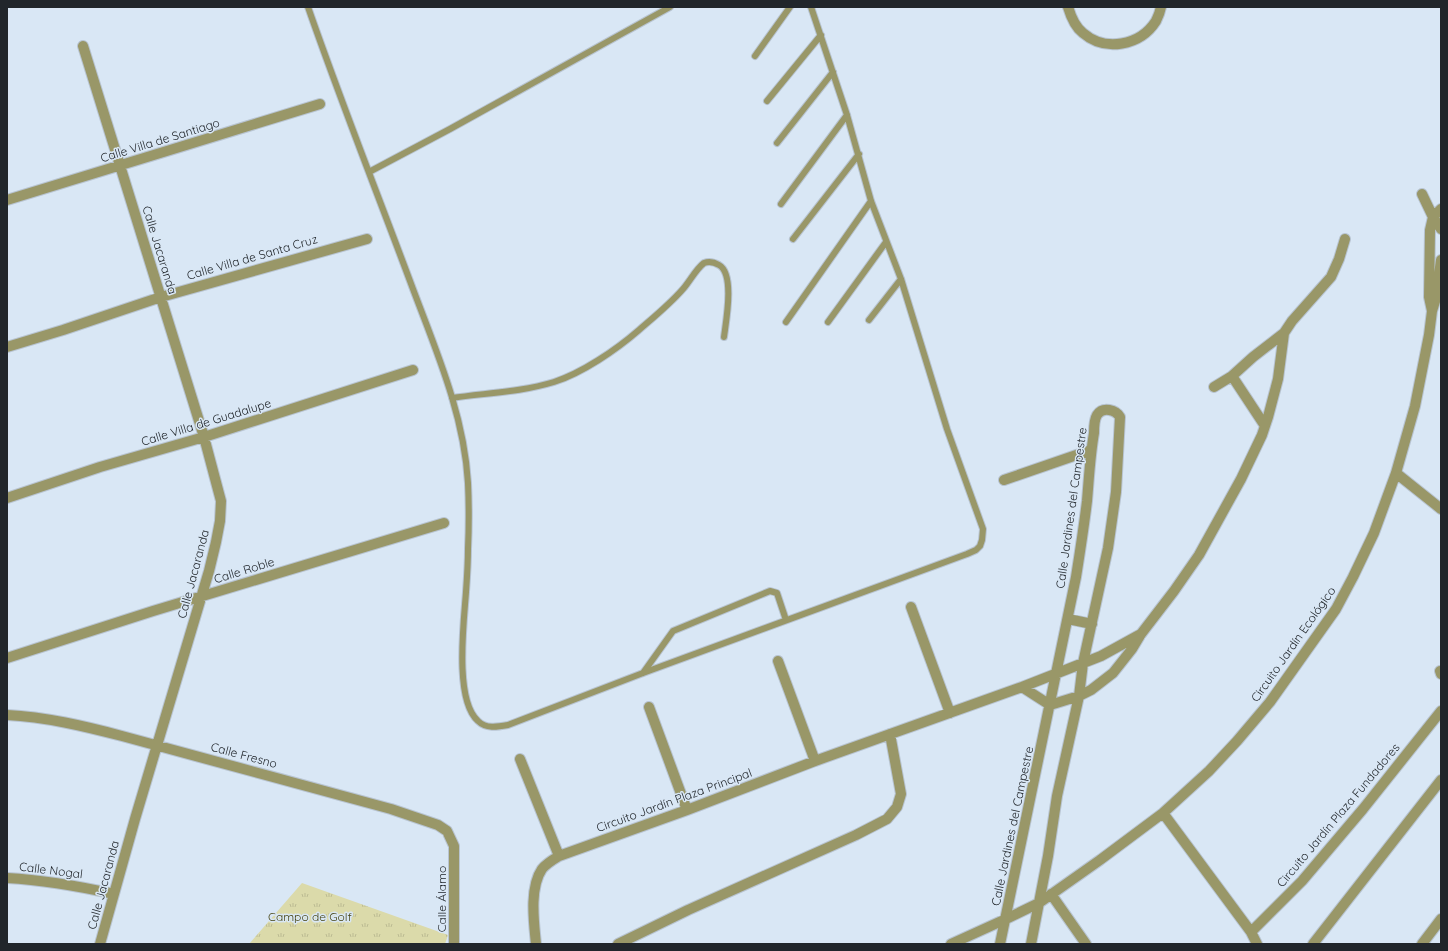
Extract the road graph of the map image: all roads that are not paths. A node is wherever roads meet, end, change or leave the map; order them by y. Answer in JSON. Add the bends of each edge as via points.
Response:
{"nodes":[{"id":1,"x":308,"y":7,"type":"edge"},
{"id":2,"x":670,"y":7,"type":"edge"},
{"id":3,"x":790,"y":7,"type":"edge"},
{"id":4,"x":811,"y":7,"type":"edge"},
{"id":5,"x":1068,"y":7,"type":"edge"},
{"id":6,"x":1162,"y":7,"type":"edge"},
{"id":7,"x":821,"y":35,"type":"junction"},
{"id":8,"x":83,"y":46,"type":"dead end"},
{"id":9,"x":755,"y":56,"type":"dead end"},
{"id":10,"x":833,"y":72,"type":"junction"},
{"id":11,"x":767,"y":101,"type":"dead end"},
{"id":12,"x":320,"y":104,"type":"dead end"},
{"id":13,"x":847,"y":115,"type":"junction"},
{"id":14,"x":778,"y":143,"type":"dead end"},
{"id":15,"x":858,"y":154,"type":"junction"},
{"id":16,"x":120,"y":165,"type":"junction"},
{"id":17,"x":369,"y":172,"type":"junction"},
{"id":18,"x":1422,"y":194,"type":"dead end"},
{"id":19,"x":7,"y":200,"type":"edge"},
{"id":20,"x":871,"y":201,"type":"junction"},
{"id":21,"x":781,"y":204,"type":"dead end"},
{"id":22,"x":1441,"y":210,"type":"edge"},
{"id":23,"x":1433,"y":217,"type":"junction"},
{"id":24,"x":1441,"y":229,"type":"edge"},
{"id":25,"x":1345,"y":238,"type":"dead end"},
{"id":26,"x":367,"y":239,"type":"dead end"},
{"id":27,"x":793,"y":239,"type":"dead end"},
{"id":28,"x":886,"y":242,"type":"junction"},
{"id":29,"x":1441,"y":260,"type":"edge"},
{"id":30,"x":901,"y":279,"type":"junction"},
{"id":31,"x":160,"y":296,"type":"junction"},
{"id":32,"x":1432,"y":311,"type":"junction"},
{"id":33,"x":869,"y":320,"type":"dead end"},
{"id":34,"x":786,"y":322,"type":"dead end"},
{"id":35,"x":828,"y":322,"type":"dead end"},
{"id":36,"x":1284,"y":333,"type":"junction"},
{"id":37,"x":724,"y":337,"type":"dead end"},
{"id":38,"x":7,"y":347,"type":"edge"},
{"id":39,"x":413,"y":370,"type":"dead end"},
{"id":40,"x":1232,"y":376,"type":"junction"},
{"id":41,"x":1214,"y":387,"type":"dead end"},
{"id":42,"x":452,"y":398,"type":"junction"},
{"id":43,"x":1265,"y":426,"type":"junction"},
{"id":44,"x":204,"y":437,"type":"junction"},
{"id":45,"x":1091,"y":450,"type":"junction"},
{"id":46,"x":1396,"y":473,"type":"junction"},
{"id":47,"x":1004,"y":480,"type":"dead end"},
{"id":48,"x":7,"y":498,"type":"edge"},
{"id":49,"x":1441,"y":509,"type":"edge"},
{"id":50,"x":444,"y":523,"type":"dead end"},
{"id":51,"x":201,"y":597,"type":"junction"},
{"id":52,"x":911,"y":607,"type":"dead end"},
{"id":53,"x":1068,"y":619,"type":"junction"},
{"id":54,"x":786,"y":620,"type":"junction"},
{"id":55,"x":1092,"y":624,"type":"junction"},
{"id":56,"x":1141,"y":634,"type":"junction"},
{"id":57,"x":7,"y":658,"type":"edge"},
{"id":58,"x":778,"y":661,"type":"dead end"},
{"id":59,"x":1083,"y":663,"type":"junction"},
{"id":60,"x":642,"y":673,"type":"junction"},
{"id":61,"x":1056,"y":673,"type":"junction"},
{"id":62,"x":1022,"y":687,"type":"junction"},
{"id":63,"x":1079,"y":696,"type":"junction"},
{"id":64,"x":1050,"y":705,"type":"junction"},
{"id":65,"x":650,"y":707,"type":"dead end"},
{"id":66,"x":1441,"y":711,"type":"edge"},
{"id":67,"x":950,"y":712,"type":"junction"},
{"id":68,"x":7,"y":715,"type":"edge"},
{"id":69,"x":890,"y":734,"type":"junction"},
{"id":70,"x":156,"y":745,"type":"junction"},
{"id":71,"x":520,"y":759,"type":"dead end"},
{"id":72,"x":815,"y":761,"type":"junction"},
{"id":73,"x":1441,"y":780,"type":"edge"},
{"id":74,"x":687,"y":810,"type":"junction"},
{"id":75,"x":1163,"y":813,"type":"junction"},
{"id":76,"x":454,"y":854,"type":"joint"},
{"id":77,"x":560,"y":856,"type":"junction"},
{"id":78,"x":7,"y":878,"type":"edge"},
{"id":79,"x":114,"y":894,"type":"junction"},
{"id":80,"x":1051,"y":894,"type":"junction"},
{"id":81,"x":1039,"y":903,"type":"junction"},
{"id":82,"x":1006,"y":919,"type":"junction"},
{"id":83,"x":1441,"y":919,"type":"edge"},
{"id":84,"x":1252,"y":932,"type":"junction"},
{"id":85,"x":100,"y":944,"type":"edge"},
{"id":86,"x":454,"y":944,"type":"edge"},
{"id":87,"x":536,"y":944,"type":"edge"},
{"id":88,"x":618,"y":944,"type":"edge"},
{"id":89,"x":951,"y":944,"type":"edge"},
{"id":90,"x":1000,"y":944,"type":"edge"},
{"id":91,"x":1031,"y":944,"type":"edge"},
{"id":92,"x":1086,"y":944,"type":"edge"},
{"id":93,"x":1257,"y":944,"type":"edge"},
{"id":94,"x":1313,"y":944,"type":"edge"},
{"id":95,"x":1422,"y":944,"type":"edge"}],
"edges":[{"from":1,"to":17,"type":"lane","via":[[338,94]]},
{"from":2,"to":17,"type":"lane","via":[[450,130]]},
{"from":3,"to":9,"type":"lane"},
{"from":4,"to":7,"type":"lane"},
{"from":5,"to":6,"type":"street","via":[[1072,20],[1083,33],[1097,42],[1114,45],[1131,42],[1145,34],[1156,21]]},
{"from":7,"to":10,"type":"lane"},
{"from":7,"to":11,"type":"lane"},
{"from":8,"to":16,"type":"street","name":"Calle Jacaranda"},
{"from":10,"to":13,"type":"lane"},
{"from":10,"to":14,"type":"lane"},
{"from":12,"to":16,"type":"street","name":"Calle Villa de Santiago"},
{"from":13,"to":15,"type":"lane"},
{"from":13,"to":21,"type":"lane"},
{"from":15,"to":20,"type":"lane"},
{"from":15,"to":27,"type":"lane"},
{"from":16,"to":19,"type":"street","name":"Calle Villa de Santiago"},
{"from":16,"to":31,"type":"street","name":"Calle Jacaranda"},
{"from":17,"to":42,"type":"lane"},
{"from":18,"to":23,"type":"street"},
{"from":20,"to":28,"type":"lane"},
{"from":20,"to":34,"type":"lane"},
{"from":22,"to":23,"type":"street"},
{"from":23,"to":24,"type":"street"},
{"from":23,"to":32,"type":"street","name":"Circuito Jardín Ecológico","via":[[1430,230],[1429,270]]},
{"from":25,"to":36,"type":"street","via":[[1331,277]]},
{"from":26,"to":31,"type":"street","name":"Calle Villa de Santa Cruz"},
{"from":28,"to":30,"type":"lane"},
{"from":28,"to":35,"type":"lane"},
{"from":29,"to":32,"type":"street","name":"Circuito Jardín Ecológico"},
{"from":30,"to":33,"type":"lane"},
{"from":30,"to":54,"type":"lane","via":[[948,429],[978,512],[983,529],[980,546],[967,554]]},
{"from":31,"to":38,"type":"street","name":"Calle Villa de Santa Cruz"},
{"from":31,"to":44,"type":"street","name":"Calle Jacaranda"},
{"from":32,"to":46,"type":"street","name":"Circuito Jardín Ecológico","via":[[1415,406]]},
{"from":36,"to":40,"type":"street"},
{"from":36,"to":43,"type":"street","via":[[1281,364]]},
{"from":37,"to":42,"type":"lane","via":[[728,303],[726,273],[721,266],[706,262],[670,303],[638,332],[586,367],[543,385]]},
{"from":39,"to":44,"type":"street","name":"Calle Villa de Guadalupe"},
{"from":40,"to":41,"type":"street"},
{"from":40,"to":43,"type":"street"},
{"from":42,"to":60,"type":"lane","via":[[463,442],[468,482],[463,662],[464,684],[472,714],[477,721],[490,727],[508,725]]},
{"from":43,"to":56,"type":"street","via":[[1241,479],[1199,555]]},
{"from":44,"to":48,"type":"street","name":"Calle Villa de Guadalupe","via":[[100,467]]},
{"from":44,"to":51,"type":"street","name":"Calle Jacaranda","via":[[221,501],[216,542]]},
{"from":45,"to":47,"type":"street"},
{"from":45,"to":53,"type":"street","name":"Calle Jardines del Campestre","via":[[1083,535]]},
{"from":45,"to":55,"type":"street","name":"Calle Jardines del Campestre","via":[[1097,416],[1104,410],[1117,412],[1120,427],[1116,492],[1108,548]]},
{"from":46,"to":49,"type":"street"},
{"from":46,"to":75,"type":"street","name":"Circuito Jardín Ecológico","via":[[1374,533],[1336,609],[1270,702],[1237,741]]},
{"from":50,"to":51,"type":"street","name":"Calle Roble"},
{"from":51,"to":57,"type":"street","name":"Calle Roble"},
{"from":51,"to":70,"type":"street","name":"Calle Jacaranda"},
{"from":52,"to":67,"type":"street"},
{"from":53,"to":55,"type":"street"},
{"from":53,"to":61,"type":"street","name":"Calle Jardines del Campestre"},
{"from":54,"to":60,"type":"lane"},
{"from":54,"to":60,"type":"lane","via":[[777,593],[770,591],[675,630]]},
{"from":55,"to":59,"type":"street","name":"Calle Jardines del Campestre"},
{"from":56,"to":59,"type":"street","name":"Circuito Jardín Plaza Principal"},
{"from":56,"to":63,"type":"street","via":[[1113,673]]},
{"from":58,"to":72,"type":"street"},
{"from":59,"to":61,"type":"street","name":"Circuito Jardín Plaza Principal"},
{"from":59,"to":63,"type":"street","name":"Calle Jardines del Campestre"},
{"from":61,"to":62,"type":"street","name":"Circuito Jardín Plaza Principal"},
{"from":61,"to":64,"type":"street","name":"Calle Jardines del Campestre"},
{"from":62,"to":64,"type":"street"},
{"from":62,"to":67,"type":"street","name":"Circuito Jardín Plaza Principal"},
{"from":63,"to":64,"type":"street"},
{"from":63,"to":81,"type":"street","name":"Calle Jardines del Campestre","via":[[1057,796]]},
{"from":64,"to":82,"type":"street","name":"Calle Jardines del Campestre"},
{"from":65,"to":74,"type":"street"},
{"from":66,"to":84,"type":"street","name":"Circuito Jardín Plaza Fundadores","via":[[1302,881]]},
{"from":67,"to":69,"type":"street","name":"Circuito Jardín Plaza Principal"},
{"from":68,"to":70,"type":"street","name":"Calle Fresno","via":[[78,725]]},
{"from":69,"to":72,"type":"street","name":"Circuito Jardín Plaza Principal"},
{"from":69,"to":88,"type":"street","via":[[901,794],[898,807],[887,819]]},
{"from":70,"to":76,"type":"street","name":"Calle Fresno","via":[[391,809],[438,825],[447,831],[452,840]]},
{"from":70,"to":79,"type":"street","name":"Calle Jacaranda"},
{"from":71,"to":77,"type":"street"},
{"from":72,"to":74,"type":"street","name":"Circuito Jardín Plaza Principal"},
{"from":73,"to":94,"type":"street"},
{"from":74,"to":77,"type":"street","name":"Circuito Jardín Plaza Principal"},
{"from":75,"to":80,"type":"street","name":"Circuito Jardín Ecológico"},
{"from":75,"to":84,"type":"street"},
{"from":76,"to":86,"type":"street","name":"Calle Álamo"},
{"from":77,"to":87,"type":"street","name":"Circuito Jardín Plaza Principal","via":[[542,869],[535,889]]},
{"from":78,"to":79,"type":"street","name":"Calle Nogal","via":[[41,880]]},
{"from":79,"to":85,"type":"street","name":"Calle Jacaranda"},
{"from":80,"to":81,"type":"street","name":"Circuito Jardín Ecológico"},
{"from":80,"to":92,"type":"street"},
{"from":81,"to":82,"type":"street","name":"Circuito Jardín Ecológico"},
{"from":81,"to":91,"type":"street","name":"Calle Jardines del Campestre"},
{"from":82,"to":89,"type":"street","name":"Circuito Jardín Ecológico"},
{"from":82,"to":90,"type":"street","name":"Calle Jardines del Campestre"},
{"from":83,"to":95,"type":"street"},
{"from":84,"to":93,"type":"street"}]}
